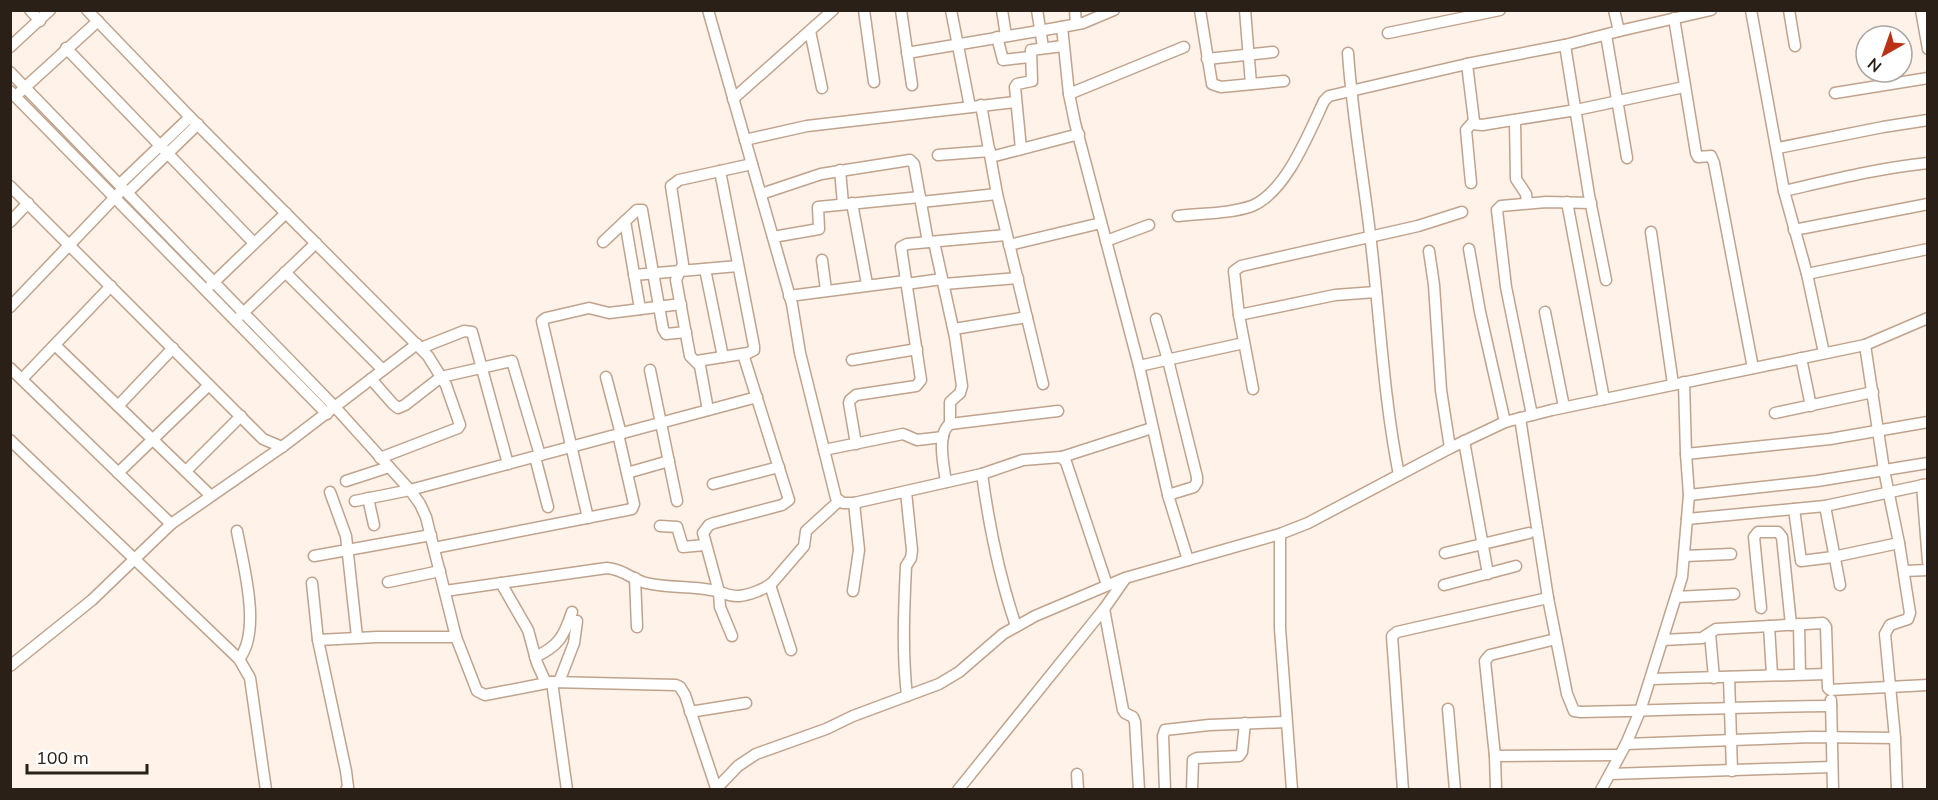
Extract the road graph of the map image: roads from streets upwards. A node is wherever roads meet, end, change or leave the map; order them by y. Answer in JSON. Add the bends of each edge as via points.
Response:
{"nodes":[{"id":1,"x":30,"y":10,"type":"edge"},
{"id":2,"x":51,"y":10,"type":"edge"},
{"id":3,"x":87,"y":10,"type":"edge"},
{"id":4,"x":708,"y":10,"type":"edge"},
{"id":5,"x":833,"y":10,"type":"edge"},
{"id":6,"x":864,"y":10,"type":"edge"},
{"id":7,"x":901,"y":10,"type":"edge"},
{"id":8,"x":951,"y":10,"type":"edge"},
{"id":9,"x":1002,"y":10,"type":"edge"},
{"id":10,"x":1037,"y":10,"type":"edge"},
{"id":11,"x":1075,"y":10,"type":"edge"},
{"id":12,"x":1114,"y":10,"type":"edge"},
{"id":13,"x":1200,"y":10,"type":"edge"},
{"id":14,"x":1245,"y":10,"type":"edge"},
{"id":15,"x":1500,"y":10,"type":"edge"},
{"id":16,"x":1614,"y":10,"type":"edge"},
{"id":17,"x":1710,"y":10,"type":"edge"},
{"id":18,"x":1751,"y":10,"type":"edge"},
{"id":19,"x":1790,"y":10,"type":"edge"},
{"id":20,"x":1921,"y":10,"type":"edge"},
{"id":21,"x":1674,"y":18,"type":"junction"},
{"id":22,"x":40,"y":21,"type":"junction"},
{"id":23,"x":98,"y":21,"type":"junction"},
{"id":24,"x":1076,"y":24,"type":"junction"},
{"id":25,"x":1062,"y":27,"type":"junction"},
{"id":26,"x":1040,"y":30,"type":"junction"},
{"id":27,"x":810,"y":31,"type":"junction"},
{"id":28,"x":1619,"y":31,"type":"junction"},
{"id":29,"x":1388,"y":33,"type":"dead end"},
{"id":30,"x":1606,"y":35,"type":"junction"},
{"id":31,"x":1002,"y":37,"type":"junction"},
{"id":32,"x":1926,"y":37,"type":"edge"},
{"id":33,"x":957,"y":45,"type":"junction"},
{"id":34,"x":1565,"y":45,"type":"junction"},
{"id":35,"x":1063,"y":46,"type":"junction"},
{"id":36,"x":1795,"y":46,"type":"dead end"},
{"id":37,"x":10,"y":47,"type":"edge"},
{"id":38,"x":1185,"y":47,"type":"dead end"},
{"id":39,"x":66,"y":48,"type":"junction"},
{"id":40,"x":1043,"y":48,"type":"junction"},
{"id":41,"x":1928,"y":49,"type":"edge"},
{"id":42,"x":1273,"y":52,"type":"dead end"},
{"id":43,"x":907,"y":53,"type":"junction"},
{"id":44,"x":1348,"y":53,"type":"dead end"},
{"id":45,"x":1248,"y":55,"type":"junction"},
{"id":46,"x":1030,"y":57,"type":"junction"},
{"id":47,"x":1207,"y":59,"type":"junction"},
{"id":48,"x":1467,"y":64,"type":"junction"},
{"id":49,"x":10,"y":72,"type":"edge"},
{"id":50,"x":1928,"y":78,"type":"edge"},
{"id":51,"x":1284,"y":81,"type":"dead end"},
{"id":52,"x":873,"y":82,"type":"dead end"},
{"id":53,"x":1251,"y":84,"type":"junction"},
{"id":54,"x":912,"y":85,"type":"dead end"},
{"id":55,"x":26,"y":87,"type":"junction"},
{"id":56,"x":1684,"y":87,"type":"junction"},
{"id":57,"x":822,"y":88,"type":"dead end"},
{"id":58,"x":13,"y":93,"type":"edge"},
{"id":59,"x":1350,"y":93,"type":"junction"},
{"id":60,"x":1835,"y":93,"type":"dead end"},
{"id":61,"x":1069,"y":94,"type":"junction"},
{"id":62,"x":733,"y":99,"type":"junction"},
{"id":63,"x":1618,"y":101,"type":"junction"},
{"id":64,"x":1016,"y":102,"type":"junction"},
{"id":65,"x":981,"y":105,"type":"junction"},
{"id":66,"x":970,"y":107,"type":"junction"},
{"id":67,"x":1576,"y":110,"type":"junction"},
{"id":68,"x":1515,"y":120,"type":"junction"},
{"id":69,"x":1928,"y":120,"type":"edge"},
{"id":70,"x":194,"y":121,"type":"junction"},
{"id":71,"x":1472,"y":124,"type":"junction"},
{"id":72,"x":1079,"y":134,"type":"junction"},
{"id":73,"x":746,"y":140,"type":"junction"},
{"id":74,"x":1778,"y":148,"type":"junction"},
{"id":75,"x":1021,"y":149,"type":"junction"},
{"id":76,"x":164,"y":150,"type":"junction"},
{"id":77,"x":990,"y":154,"type":"junction"},
{"id":78,"x":92,"y":155,"type":"junction"},
{"id":79,"x":938,"y":155,"type":"dead end"},
{"id":80,"x":1627,"y":158,"type":"dead end"},
{"id":81,"x":1928,"y":163,"type":"edge"},
{"id":82,"x":83,"y":164,"type":"junction"},
{"id":83,"x":752,"y":164,"type":"junction"},
{"id":84,"x":840,"y":170,"type":"junction"},
{"id":85,"x":720,"y":171,"type":"junction"},
{"id":86,"x":1472,"y":183,"type":"dead end"},
{"id":87,"x":10,"y":186,"type":"edge"},
{"id":88,"x":124,"y":188,"type":"junction"},
{"id":89,"x":1784,"y":191,"type":"junction"},
{"id":90,"x":761,"y":194,"type":"junction"},
{"id":91,"x":997,"y":194,"type":"junction"},
{"id":92,"x":115,"y":197,"type":"junction"},
{"id":93,"x":920,"y":199,"type":"junction"},
{"id":94,"x":1567,"y":202,"type":"junction"},
{"id":95,"x":28,"y":203,"type":"junction"},
{"id":96,"x":1527,"y":203,"type":"junction"},
{"id":97,"x":1591,"y":203,"type":"junction"},
{"id":98,"x":848,"y":204,"type":"junction"},
{"id":99,"x":1928,"y":204,"type":"edge"},
{"id":100,"x":1462,"y":212,"type":"dead end"},
{"id":101,"x":286,"y":213,"type":"junction"},
{"id":102,"x":1178,"y":216,"type":"dead end"},
{"id":103,"x":625,"y":221,"type":"junction"},
{"id":104,"x":10,"y":222,"type":"edge"},
{"id":105,"x":1101,"y":223,"type":"junction"},
{"id":106,"x":1149,"y":225,"type":"dead end"},
{"id":107,"x":1794,"y":230,"type":"junction"},
{"id":108,"x":1651,"y":232,"type":"dead end"},
{"id":109,"x":1371,"y":235,"type":"junction"},
{"id":110,"x":773,"y":237,"type":"junction"},
{"id":111,"x":1008,"y":240,"type":"junction"},
{"id":112,"x":1106,"y":241,"type":"junction"},
{"id":113,"x":603,"y":242,"type":"dead end"},
{"id":114,"x":931,"y":242,"type":"junction"},
{"id":115,"x":254,"y":243,"type":"junction"},
{"id":116,"x":316,"y":243,"type":"junction"},
{"id":117,"x":70,"y":245,"type":"junction"},
{"id":118,"x":1469,"y":249,"type":"dead end"},
{"id":119,"x":1928,"y":249,"type":"edge"},
{"id":120,"x":1429,"y":251,"type":"dead end"},
{"id":121,"x":822,"y":260,"type":"dead end"},
{"id":122,"x":738,"y":266,"type":"junction"},
{"id":123,"x":705,"y":269,"type":"junction"},
{"id":124,"x":681,"y":270,"type":"junction"},
{"id":125,"x":285,"y":272,"type":"junction"},
{"id":126,"x":654,"y":273,"type":"junction"},
{"id":127,"x":1807,"y":274,"type":"junction"},
{"id":128,"x":634,"y":275,"type":"junction"},
{"id":129,"x":1018,"y":278,"type":"junction"},
{"id":130,"x":1606,"y":280,"type":"dead end"},
{"id":131,"x":943,"y":282,"type":"junction"},
{"id":132,"x":906,"y":283,"type":"junction"},
{"id":133,"x":867,"y":284,"type":"junction"},
{"id":134,"x":111,"y":286,"type":"junction"},
{"id":135,"x":211,"y":286,"type":"junction"},
{"id":136,"x":826,"y":290,"type":"junction"},
{"id":137,"x":1376,"y":291,"type":"junction"},
{"id":138,"x":789,"y":296,"type":"junction"},
{"id":139,"x":681,"y":304,"type":"junction"},
{"id":140,"x":10,"y":307,"type":"edge"},
{"id":141,"x":659,"y":307,"type":"junction"},
{"id":142,"x":640,"y":309,"type":"junction"},
{"id":143,"x":1545,"y":312,"type":"dead end"},
{"id":144,"x":1239,"y":315,"type":"junction"},
{"id":145,"x":241,"y":316,"type":"junction"},
{"id":146,"x":1027,"y":317,"type":"junction"},
{"id":147,"x":1928,"y":318,"type":"edge"},
{"id":148,"x":1155,"y":319,"type":"dead end"},
{"id":149,"x":954,"y":329,"type":"junction"},
{"id":150,"x":686,"y":332,"type":"junction"},
{"id":151,"x":1244,"y":343,"type":"junction"},
{"id":152,"x":55,"y":345,"type":"junction"},
{"id":153,"x":1865,"y":345,"type":"junction"},
{"id":154,"x":419,"y":346,"type":"junction"},
{"id":155,"x":173,"y":348,"type":"junction"},
{"id":156,"x":917,"y":349,"type":"junction"},
{"id":157,"x":1824,"y":353,"type":"junction"},
{"id":158,"x":743,"y":354,"type":"junction"},
{"id":159,"x":723,"y":357,"type":"junction"},
{"id":160,"x":1802,"y":358,"type":"junction"},
{"id":161,"x":852,"y":360,"type":"dead end"},
{"id":162,"x":1168,"y":360,"type":"junction"},
{"id":163,"x":696,"y":361,"type":"junction"},
{"id":164,"x":1138,"y":366,"type":"junction"},
{"id":165,"x":482,"y":367,"type":"junction"},
{"id":166,"x":10,"y":368,"type":"edge"},
{"id":167,"x":1753,"y":368,"type":"junction"},
{"id":168,"x":383,"y":370,"type":"junction"},
{"id":169,"x":650,"y":370,"type":"dead end"},
{"id":170,"x":441,"y":377,"type":"junction"},
{"id":171,"x":606,"y":377,"type":"dead end"},
{"id":172,"x":22,"y":379,"type":"junction"},
{"id":173,"x":371,"y":379,"type":"junction"},
{"id":174,"x":1684,"y":382,"type":"junction"},
{"id":175,"x":1043,"y":384,"type":"dead end"},
{"id":176,"x":1673,"y":384,"type":"junction"},
{"id":177,"x":209,"y":385,"type":"junction"},
{"id":178,"x":1253,"y":389,"type":"dead end"},
{"id":179,"x":1873,"y":392,"type":"junction"},
{"id":180,"x":757,"y":397,"type":"junction"},
{"id":181,"x":1604,"y":399,"type":"junction"},
{"id":182,"x":118,"y":406,"type":"junction"},
{"id":183,"x":1811,"y":406,"type":"junction"},
{"id":184,"x":1564,"y":407,"type":"junction"},
{"id":185,"x":331,"y":410,"type":"junction"},
{"id":186,"x":708,"y":410,"type":"junction"},
{"id":187,"x":1058,"y":411,"type":"dead end"},
{"id":188,"x":1775,"y":413,"type":"dead end"},
{"id":189,"x":1532,"y":415,"type":"junction"},
{"id":190,"x":241,"y":416,"type":"junction"},
{"id":191,"x":1520,"y":418,"type":"junction"},
{"id":192,"x":1505,"y":422,"type":"junction"},
{"id":193,"x":1928,"y":422,"type":"edge"},
{"id":194,"x":661,"y":423,"type":"junction"},
{"id":195,"x":950,"y":424,"type":"junction"},
{"id":196,"x":1152,"y":428,"type":"junction"},
{"id":197,"x":1879,"y":431,"type":"junction"},
{"id":198,"x":620,"y":434,"type":"junction"},
{"id":199,"x":943,"y":436,"type":"junction"},
{"id":200,"x":10,"y":440,"type":"edge"},
{"id":201,"x":153,"y":440,"type":"junction"},
{"id":202,"x":1464,"y":441,"type":"junction"},
{"id":203,"x":856,"y":444,"type":"junction"},
{"id":204,"x":282,"y":447,"type":"junction"},
{"id":205,"x":570,"y":447,"type":"junction"},
{"id":206,"x":1450,"y":447,"type":"junction"},
{"id":207,"x":824,"y":450,"type":"junction"},
{"id":208,"x":1686,"y":454,"type":"junction"},
{"id":209,"x":538,"y":456,"type":"junction"},
{"id":210,"x":1062,"y":457,"type":"junction"},
{"id":211,"x":380,"y":458,"type":"junction"},
{"id":212,"x":669,"y":461,"type":"junction"},
{"id":213,"x":1928,"y":463,"type":"edge"},
{"id":214,"x":508,"y":464,"type":"junction"},
{"id":215,"x":389,"y":467,"type":"junction"},
{"id":216,"x":779,"y":467,"type":"junction"},
{"id":217,"x":1884,"y":470,"type":"junction"},
{"id":218,"x":186,"y":471,"type":"junction"},
{"id":219,"x":118,"y":473,"type":"junction"},
{"id":220,"x":627,"y":473,"type":"junction"},
{"id":221,"x":982,"y":474,"type":"junction"},
{"id":222,"x":1399,"y":475,"type":"junction"},
{"id":223,"x":346,"y":481,"type":"dead end"},
{"id":224,"x":946,"y":482,"type":"junction"},
{"id":225,"x":713,"y":484,"type":"dead end"},
{"id":226,"x":1925,"y":485,"type":"edge"},
{"id":227,"x":410,"y":490,"type":"junction"},
{"id":228,"x":330,"y":492,"type":"dead end"},
{"id":229,"x":906,"y":492,"type":"junction"},
{"id":230,"x":1889,"y":492,"type":"junction"},
{"id":231,"x":1168,"y":495,"type":"junction"},
{"id":232,"x":1689,"y":495,"type":"junction"},
{"id":233,"x":211,"y":496,"type":"junction"},
{"id":234,"x":368,"y":498,"type":"junction"},
{"id":235,"x":355,"y":501,"type":"dead end"},
{"id":236,"x":677,"y":501,"type":"dead end"},
{"id":237,"x":839,"y":501,"type":"junction"},
{"id":238,"x":854,"y":503,"type":"junction"},
{"id":239,"x":1825,"y":506,"type":"junction"},
{"id":240,"x":549,"y":507,"type":"dead end"},
{"id":241,"x":1794,"y":509,"type":"junction"},
{"id":242,"x":588,"y":518,"type":"junction"},
{"id":243,"x":1687,"y":519,"type":"junction"},
{"id":244,"x":171,"y":524,"type":"junction"},
{"id":245,"x":374,"y":525,"type":"dead end"},
{"id":246,"x":660,"y":526,"type":"dead end"},
{"id":247,"x":237,"y":531,"type":"dead end"},
{"id":248,"x":1529,"y":533,"type":"dead end"},
{"id":249,"x":431,"y":534,"type":"junction"},
{"id":250,"x":1280,"y":534,"type":"junction"},
{"id":251,"x":1899,"y":543,"type":"junction"},
{"id":252,"x":1483,"y":544,"type":"junction"},
{"id":253,"x":705,"y":545,"type":"junction"},
{"id":254,"x":434,"y":548,"type":"junction"},
{"id":255,"x":348,"y":550,"type":"junction"},
{"id":256,"x":1445,"y":553,"type":"dead end"},
{"id":257,"x":1731,"y":554,"type":"dead end"},
{"id":258,"x":314,"y":556,"type":"dead end"},
{"id":259,"x":1685,"y":556,"type":"junction"},
{"id":260,"x":1833,"y":557,"type":"junction"},
{"id":261,"x":136,"y":558,"type":"junction"},
{"id":262,"x":1188,"y":560,"type":"junction"},
{"id":263,"x":1928,"y":562,"type":"edge"},
{"id":264,"x":1516,"y":566,"type":"dead end"},
{"id":265,"x":1928,"y":570,"type":"edge"},
{"id":266,"x":440,"y":571,"type":"junction"},
{"id":267,"x":1904,"y":571,"type":"junction"},
{"id":268,"x":1488,"y":574,"type":"junction"},
{"id":269,"x":634,"y":578,"type":"junction"},
{"id":270,"x":1125,"y":578,"type":"junction"},
{"id":271,"x":388,"y":582,"type":"dead end"},
{"id":272,"x":312,"y":583,"type":"dead end"},
{"id":273,"x":501,"y":583,"type":"junction"},
{"id":274,"x":770,"y":585,"type":"junction"},
{"id":275,"x":1107,"y":585,"type":"junction"},
{"id":276,"x":1444,"y":585,"type":"dead end"},
{"id":277,"x":1840,"y":585,"type":"dead end"},
{"id":278,"x":445,"y":591,"type":"junction"},
{"id":279,"x":853,"y":591,"type":"dead end"},
{"id":280,"x":719,"y":592,"type":"junction"},
{"id":281,"x":1734,"y":594,"type":"dead end"},
{"id":282,"x":1677,"y":597,"type":"junction"},
{"id":283,"x":1548,"y":598,"type":"junction"},
{"id":284,"x":1761,"y":608,"type":"dead end"},
{"id":285,"x":1104,"y":609,"type":"junction"},
{"id":286,"x":1795,"y":625,"type":"junction"},
{"id":287,"x":1016,"y":626,"type":"junction"},
{"id":288,"x":1769,"y":626,"type":"junction"},
{"id":289,"x":637,"y":627,"type":"dead end"},
{"id":290,"x":1710,"y":634,"type":"junction"},
{"id":291,"x":732,"y":636,"type":"dead end"},
{"id":292,"x":456,"y":637,"type":"junction"},
{"id":293,"x":357,"y":638,"type":"junction"},
{"id":294,"x":1556,"y":639,"type":"junction"},
{"id":295,"x":318,"y":640,"type":"junction"},
{"id":296,"x":1663,"y":640,"type":"junction"},
{"id":297,"x":790,"y":650,"type":"dead end"},
{"id":298,"x":240,"y":659,"type":"junction"},
{"id":299,"x":537,"y":662,"type":"junction"},
{"id":300,"x":10,"y":666,"type":"edge"},
{"id":301,"x":1827,"y":674,"type":"junction"},
{"id":302,"x":1772,"y":675,"type":"junction"},
{"id":303,"x":1800,"y":675,"type":"junction"},
{"id":304,"x":1729,"y":677,"type":"junction"},
{"id":305,"x":1714,"y":678,"type":"junction"},
{"id":306,"x":1651,"y":679,"type":"junction"},
{"id":307,"x":552,"y":683,"type":"junction"},
{"id":308,"x":1928,"y":685,"type":"edge"},
{"id":309,"x":1890,"y":686,"type":"junction"},
{"id":310,"x":1830,"y":690,"type":"junction"},
{"id":311,"x":907,"y":696,"type":"junction"},
{"id":312,"x":746,"y":703,"type":"dead end"},
{"id":313,"x":1831,"y":706,"type":"junction"},
{"id":314,"x":1730,"y":707,"type":"junction"},
{"id":315,"x":1448,"y":709,"type":"dead end"},
{"id":316,"x":1640,"y":711,"type":"junction"},
{"id":317,"x":690,"y":712,"type":"junction"},
{"id":318,"x":1286,"y":722,"type":"junction"},
{"id":319,"x":1245,"y":723,"type":"junction"},
{"id":320,"x":1895,"y":738,"type":"junction"},
{"id":321,"x":1832,"y":739,"type":"junction"},
{"id":322,"x":1731,"y":742,"type":"junction"},
{"id":323,"x":1626,"y":744,"type":"junction"},
{"id":324,"x":1619,"y":755,"type":"junction"},
{"id":325,"x":1495,"y":756,"type":"junction"},
{"id":326,"x":1831,"y":767,"type":"junction"},
{"id":327,"x":1732,"y":771,"type":"junction"},
{"id":328,"x":1077,"y":774,"type":"dead end"},
{"id":329,"x":1610,"y":774,"type":"junction"},
{"id":330,"x":266,"y":789,"type":"edge"},
{"id":331,"x":346,"y":789,"type":"edge"},
{"id":332,"x":567,"y":789,"type":"edge"},
{"id":333,"x":715,"y":789,"type":"edge"},
{"id":334,"x":958,"y":789,"type":"edge"},
{"id":335,"x":1078,"y":789,"type":"edge"},
{"id":336,"x":1139,"y":789,"type":"edge"},
{"id":337,"x":1165,"y":789,"type":"edge"},
{"id":338,"x":1192,"y":789,"type":"edge"},
{"id":339,"x":1292,"y":789,"type":"edge"},
{"id":340,"x":1403,"y":789,"type":"edge"},
{"id":341,"x":1455,"y":789,"type":"edge"},
{"id":342,"x":1496,"y":789,"type":"edge"},
{"id":343,"x":1601,"y":789,"type":"edge"},
{"id":344,"x":1833,"y":789,"type":"edge"},
{"id":345,"x":1897,"y":789,"type":"edge"}],
"edges":[{"from":1,"to":22,"type":"street"},
{"from":2,"to":22,"type":"street"},
{"from":3,"to":23,"type":"street"},
{"from":4,"to":62,"type":"street"},
{"from":5,"to":27,"type":"street"},
{"from":6,"to":52,"type":"street"},
{"from":7,"to":43,"type":"street"},
{"from":8,"to":33,"type":"street"},
{"from":9,"to":31,"type":"street"},
{"from":10,"to":26,"type":"street"},
{"from":11,"to":24,"type":"street"},
{"from":12,"to":24,"type":"street"},
{"from":13,"to":47,"type":"street"},
{"from":14,"to":45,"type":"street"},
{"from":15,"to":29,"type":"street"},
{"from":16,"to":28,"type":"street"},
{"from":17,"to":21,"type":"street"},
{"from":18,"to":74,"type":"street"},
{"from":19,"to":36,"type":"street"},
{"from":20,"to":32,"type":"street"},
{"from":21,"to":28,"type":"street"},
{"from":21,"to":56,"type":"street"},
{"from":22,"to":37,"type":"street"},
{"from":23,"to":39,"type":"street"},
{"from":23,"to":70,"type":"street"},
{"from":24,"to":25,"type":"street"},
{"from":25,"to":26,"type":"street"},
{"from":25,"to":35,"type":"street"},
{"from":26,"to":31,"type":"street"},
{"from":26,"to":40,"type":"street"},
{"from":27,"to":57,"type":"street"},
{"from":27,"to":62,"type":"street"},
{"from":28,"to":30,"type":"street"},
{"from":30,"to":34,"type":"street"},
{"from":30,"to":63,"type":"street"},
{"from":31,"to":33,"type":"street"},
{"from":31,"to":46,"type":"street","via":[[1003,60]]},
{"from":32,"to":41,"type":"street"},
{"from":33,"to":43,"type":"street"},
{"from":33,"to":66,"type":"street"},
{"from":34,"to":48,"type":"street"},
{"from":34,"to":67,"type":"street"},
{"from":35,"to":40,"type":"street"},
{"from":35,"to":61,"type":"street"},
{"from":38,"to":61,"type":"street"},
{"from":39,"to":55,"type":"street"},
{"from":39,"to":76,"type":"street"},
{"from":40,"to":46,"type":"street","via":[[1031,50]]},
{"from":42,"to":45,"type":"street"},
{"from":43,"to":54,"type":"street"},
{"from":44,"to":59,"type":"street"},
{"from":45,"to":47,"type":"street"},
{"from":45,"to":53,"type":"street"},
{"from":46,"to":64,"type":"street","via":[[1032,81],[1017,84]]},
{"from":47,"to":53,"type":"street","via":[[1210,80],[1215,86]]},
{"from":48,"to":59,"type":"street"},
{"from":48,"to":71,"type":"street"},
{"from":49,"to":55,"type":"street"},
{"from":50,"to":60,"type":"street"},
{"from":51,"to":53,"type":"street"},
{"from":55,"to":58,"type":"street"},
{"from":55,"to":78,"type":"street"},
{"from":56,"to":63,"type":"street"},
{"from":56,"to":167,"type":"street","via":[[1696,155],[1711,156],[1714,162]]},
{"from":58,"to":82,"type":"street"},
{"from":59,"to":102,"type":"street","via":[[1326,99],[1295,159],[1259,202],[1229,211]]},
{"from":59,"to":109,"type":"street"},
{"from":61,"to":72,"type":"street"},
{"from":62,"to":73,"type":"street"},
{"from":63,"to":67,"type":"street"},
{"from":63,"to":80,"type":"street"},
{"from":64,"to":65,"type":"street"},
{"from":64,"to":75,"type":"street"},
{"from":65,"to":66,"type":"street"},
{"from":65,"to":77,"type":"street"},
{"from":66,"to":73,"type":"street","via":[[807,126]]},
{"from":67,"to":68,"type":"street"},
{"from":67,"to":97,"type":"street"},
{"from":68,"to":71,"type":"street"},
{"from":68,"to":96,"type":"street","via":[[1516,179]]},
{"from":69,"to":74,"type":"street"},
{"from":70,"to":76,"type":"street"},
{"from":70,"to":101,"type":"street"},
{"from":71,"to":86,"type":"street","via":[[1466,130]]},
{"from":72,"to":75,"type":"street"},
{"from":72,"to":105,"type":"street"},
{"from":73,"to":83,"type":"street"},
{"from":74,"to":89,"type":"street"},
{"from":75,"to":77,"type":"street"},
{"from":76,"to":88,"type":"street"},
{"from":76,"to":115,"type":"street"},
{"from":77,"to":79,"type":"street"},
{"from":77,"to":91,"type":"street"},
{"from":78,"to":82,"type":"street"},
{"from":78,"to":88,"type":"street"},
{"from":81,"to":89,"type":"street","via":[[1886,168]]},
{"from":82,"to":92,"type":"street"},
{"from":83,"to":85,"type":"street"},
{"from":83,"to":90,"type":"street"},
{"from":84,"to":90,"type":"street"},
{"from":84,"to":93,"type":"street","via":[[910,159]]},
{"from":84,"to":98,"type":"street"},
{"from":85,"to":122,"type":"street"},
{"from":85,"to":124,"type":"street","via":[[679,180],[671,186],[683,259]]},
{"from":87,"to":95,"type":"street"},
{"from":88,"to":92,"type":"street"},
{"from":88,"to":135,"type":"street"},
{"from":89,"to":107,"type":"street"},
{"from":90,"to":110,"type":"street"},
{"from":91,"to":93,"type":"street"},
{"from":91,"to":111,"type":"street"},
{"from":92,"to":117,"type":"street"},
{"from":92,"to":135,"type":"street"},
{"from":93,"to":98,"type":"street"},
{"from":93,"to":114,"type":"street"},
{"from":94,"to":96,"type":"street"},
{"from":94,"to":97,"type":"street"},
{"from":94,"to":181,"type":"street"},
{"from":95,"to":104,"type":"street"},
{"from":95,"to":117,"type":"street"},
{"from":96,"to":189,"type":"street","via":[[1497,210],[1506,287]]},
{"from":97,"to":130,"type":"street"},
{"from":98,"to":110,"type":"street","via":[[818,207],[819,229]]},
{"from":98,"to":133,"type":"street"},
{"from":99,"to":107,"type":"street"},
{"from":100,"to":109,"type":"street"},
{"from":101,"to":115,"type":"street"},
{"from":101,"to":116,"type":"street"},
{"from":103,"to":113,"type":"street"},
{"from":103,"to":126,"type":"street","via":[[642,210]]},
{"from":103,"to":128,"type":"street"},
{"from":105,"to":111,"type":"street"},
{"from":105,"to":112,"type":"street"},
{"from":106,"to":112,"type":"street"},
{"from":107,"to":127,"type":"street"},
{"from":108,"to":176,"type":"street"},
{"from":109,"to":137,"type":"street"},
{"from":109,"to":144,"type":"street","via":[[1237,268],[1233,273]]},
{"from":110,"to":138,"type":"street"},
{"from":111,"to":114,"type":"street"},
{"from":111,"to":129,"type":"street"},
{"from":112,"to":164,"type":"street"},
{"from":114,"to":131,"type":"street"},
{"from":114,"to":132,"type":"street","via":[[901,247]]},
{"from":115,"to":135,"type":"street"},
{"from":116,"to":125,"type":"street"},
{"from":116,"to":154,"type":"street"},
{"from":117,"to":134,"type":"street"},
{"from":117,"to":140,"type":"street"},
{"from":118,"to":192,"type":"street"},
{"from":119,"to":127,"type":"street"},
{"from":120,"to":206,"type":"street"},
{"from":121,"to":136,"type":"street"},
{"from":122,"to":123,"type":"street"},
{"from":122,"to":158,"type":"street","via":[[754,346],[751,352]]},
{"from":123,"to":124,"type":"street"},
{"from":123,"to":159,"type":"street"},
{"from":124,"to":126,"type":"street"},
{"from":124,"to":139,"type":"street","via":[[676,280]]},
{"from":125,"to":145,"type":"street"},
{"from":125,"to":168,"type":"street"},
{"from":126,"to":128,"type":"street"},
{"from":126,"to":141,"type":"street"},
{"from":127,"to":157,"type":"street"},
{"from":128,"to":142,"type":"street"},
{"from":129,"to":131,"type":"street"},
{"from":129,"to":146,"type":"street"},
{"from":131,"to":132,"type":"street"},
{"from":131,"to":149,"type":"street"},
{"from":132,"to":133,"type":"street"},
{"from":132,"to":156,"type":"street"},
{"from":133,"to":136,"type":"street"},
{"from":134,"to":152,"type":"street"},
{"from":134,"to":155,"type":"street"},
{"from":135,"to":145,"type":"street"},
{"from":136,"to":138,"type":"street"},
{"from":137,"to":144,"type":"street","via":[[1335,295]]},
{"from":137,"to":222,"type":"street","via":[[1385,393]]},
{"from":138,"to":207,"type":"street"},
{"from":139,"to":141,"type":"street"},
{"from":139,"to":150,"type":"street"},
{"from":141,"to":142,"type":"street"},
{"from":141,"to":150,"type":"street","via":[[664,332]]},
{"from":142,"to":205,"type":"street","via":[[609,313],[590,308],[542,321]]},
{"from":143,"to":184,"type":"street"},
{"from":144,"to":151,"type":"street"},
{"from":145,"to":185,"type":"street"},
{"from":146,"to":149,"type":"street"},
{"from":146,"to":175,"type":"street"},
{"from":147,"to":153,"type":"street"},
{"from":148,"to":162,"type":"street"},
{"from":149,"to":195,"type":"street","via":[[962,390],[950,402]]},
{"from":150,"to":163,"type":"street","via":[[690,356]]},
{"from":151,"to":162,"type":"street"},
{"from":151,"to":178,"type":"street"},
{"from":152,"to":172,"type":"street"},
{"from":152,"to":182,"type":"street"},
{"from":153,"to":157,"type":"street"},
{"from":153,"to":179,"type":"street"},
{"from":154,"to":165,"type":"street","via":[[468,330]]},
{"from":154,"to":168,"type":"street"},
{"from":154,"to":170,"type":"street"},
{"from":155,"to":177,"type":"street"},
{"from":155,"to":182,"type":"street"},
{"from":156,"to":161,"type":"street"},
{"from":156,"to":203,"type":"street","via":[[921,377],[918,385],[856,395],[850,400]]},
{"from":157,"to":160,"type":"street"},
{"from":158,"to":159,"type":"street"},
{"from":158,"to":180,"type":"street"},
{"from":159,"to":163,"type":"street"},
{"from":160,"to":167,"type":"street"},
{"from":160,"to":183,"type":"street"},
{"from":162,"to":164,"type":"street"},
{"from":162,"to":231,"type":"street","via":[[1197,482],[1194,487]]},
{"from":163,"to":186,"type":"street"},
{"from":164,"to":196,"type":"street"},
{"from":165,"to":170,"type":"street"},
{"from":165,"to":209,"type":"street","via":[[514,363]]},
{"from":165,"to":214,"type":"street"},
{"from":166,"to":172,"type":"street"},
{"from":167,"to":174,"type":"street"},
{"from":168,"to":173,"type":"street"},
{"from":169,"to":194,"type":"street"},
{"from":170,"to":173,"type":"street","via":[[398,408]]},
{"from":170,"to":211,"type":"street","via":[[456,409],[458,428]]},
{"from":171,"to":198,"type":"street"},
{"from":172,"to":219,"type":"street"},
{"from":173,"to":185,"type":"street"},
{"from":174,"to":176,"type":"street"},
{"from":174,"to":208,"type":"street"},
{"from":176,"to":181,"type":"street"},
{"from":177,"to":190,"type":"street"},
{"from":177,"to":201,"type":"street"},
{"from":179,"to":183,"type":"street"},
{"from":179,"to":197,"type":"street"},
{"from":180,"to":186,"type":"street"},
{"from":180,"to":216,"type":"street"},
{"from":181,"to":184,"type":"street"},
{"from":182,"to":201,"type":"street"},
{"from":183,"to":188,"type":"street"},
{"from":184,"to":189,"type":"street"},
{"from":185,"to":204,"type":"street"},
{"from":185,"to":211,"type":"street"},
{"from":186,"to":194,"type":"street"},
{"from":187,"to":195,"type":"street"},
{"from":189,"to":191,"type":"street"},
{"from":190,"to":204,"type":"street","via":[[268,442]]},
{"from":190,"to":218,"type":"street"},
{"from":191,"to":192,"type":"street"},
{"from":191,"to":283,"type":"street"},
{"from":192,"to":202,"type":"street"},
{"from":193,"to":197,"type":"street"},
{"from":194,"to":198,"type":"street"},
{"from":194,"to":212,"type":"street"},
{"from":195,"to":199,"type":"street"},
{"from":196,"to":210,"type":"street"},
{"from":196,"to":231,"type":"street"},
{"from":197,"to":208,"type":"street"},
{"from":197,"to":217,"type":"street"},
{"from":198,"to":205,"type":"street"},
{"from":198,"to":220,"type":"street"},
{"from":199,"to":203,"type":"street","via":[[917,440],[903,435]]},
{"from":199,"to":224,"type":"street"},
{"from":200,"to":261,"type":"street"},
{"from":201,"to":218,"type":"street"},
{"from":201,"to":219,"type":"street"},
{"from":202,"to":206,"type":"street"},
{"from":202,"to":252,"type":"street"},
{"from":203,"to":207,"type":"street"},
{"from":204,"to":233,"type":"street"},
{"from":205,"to":209,"type":"street"},
{"from":205,"to":242,"type":"street"},
{"from":206,"to":222,"type":"street"},
{"from":207,"to":237,"type":"street"},
{"from":208,"to":232,"type":"street"},
{"from":209,"to":214,"type":"street"},
{"from":209,"to":240,"type":"street"},
{"from":210,"to":221,"type":"street","via":[[1027,459]]},
{"from":210,"to":275,"type":"street"},
{"from":211,"to":215,"type":"street"},
{"from":212,"to":220,"type":"street"},
{"from":212,"to":236,"type":"street"},
{"from":213,"to":217,"type":"street"},
{"from":214,"to":227,"type":"street"},
{"from":215,"to":223,"type":"street"},
{"from":215,"to":227,"type":"street"},
{"from":216,"to":225,"type":"street"},
{"from":216,"to":253,"type":"street","via":[[789,496],[787,503],[709,525],[703,533]]},
{"from":217,"to":230,"type":"street"},
{"from":217,"to":232,"type":"street"},
{"from":218,"to":233,"type":"street"},
{"from":219,"to":244,"type":"street"},
{"from":220,"to":242,"type":"street","via":[[632,509]]},
{"from":221,"to":224,"type":"street"},
{"from":221,"to":287,"type":"street","via":[[988,521]]},
{"from":222,"to":250,"type":"street","via":[[1334,511]]},
{"from":224,"to":229,"type":"street"},
{"from":226,"to":230,"type":"street"},
{"from":226,"to":263,"type":"street"},
{"from":227,"to":234,"type":"street"},
{"from":227,"to":249,"type":"street"},
{"from":228,"to":255,"type":"street"},
{"from":229,"to":238,"type":"street"},
{"from":229,"to":311,"type":"street","via":[[912,550],[906,566],[903,628]]},
{"from":230,"to":239,"type":"street"},
{"from":230,"to":251,"type":"street"},
{"from":231,"to":262,"type":"street"},
{"from":232,"to":243,"type":"street"},
{"from":233,"to":244,"type":"street"},
{"from":234,"to":235,"type":"street"},
{"from":234,"to":245,"type":"street"},
{"from":237,"to":238,"type":"street"},
{"from":237,"to":274,"type":"street","via":[[806,531],[804,546]]},
{"from":238,"to":279,"type":"street","via":[[859,550]]},
{"from":239,"to":241,"type":"street"},
{"from":239,"to":260,"type":"street"},
{"from":241,"to":243,"type":"street"},
{"from":241,"to":260,"type":"street","via":[[1800,560]]},
{"from":242,"to":254,"type":"street"},
{"from":243,"to":259,"type":"street"},
{"from":244,"to":261,"type":"street"},
{"from":246,"to":253,"type":"street","via":[[677,527],[683,548]]},
{"from":247,"to":298,"type":"street","via":[[250,617],[246,650]]},
{"from":248,"to":252,"type":"street"},
{"from":249,"to":254,"type":"street"},
{"from":249,"to":255,"type":"street"},
{"from":250,"to":262,"type":"street"},
{"from":250,"to":318,"type":"street"},
{"from":251,"to":260,"type":"street"},
{"from":251,"to":267,"type":"street"},
{"from":252,"to":256,"type":"street"},
{"from":252,"to":268,"type":"street"},
{"from":253,"to":280,"type":"street"},
{"from":254,"to":266,"type":"street"},
{"from":255,"to":258,"type":"street"},
{"from":255,"to":293,"type":"street"},
{"from":257,"to":259,"type":"street"},
{"from":259,"to":282,"type":"street"},
{"from":260,"to":277,"type":"street"},
{"from":261,"to":298,"type":"street"},
{"from":261,"to":300,"type":"street","via":[[92,600]]},
{"from":262,"to":270,"type":"street"},
{"from":264,"to":268,"type":"street"},
{"from":265,"to":267,"type":"street"},
{"from":266,"to":271,"type":"street"},
{"from":266,"to":278,"type":"street"},
{"from":267,"to":309,"type":"street","via":[[1910,617],[1890,625],[1885,634]]},
{"from":268,"to":276,"type":"street"},
{"from":269,"to":273,"type":"street","via":[[623,571],[599,569]]},
{"from":269,"to":280,"type":"street","via":[[645,583]]},
{"from":269,"to":289,"type":"street"},
{"from":270,"to":275,"type":"street"},
{"from":270,"to":285,"type":"street"},
{"from":272,"to":295,"type":"street"},
{"from":273,"to":278,"type":"street"},
{"from":273,"to":299,"type":"street","via":[[528,630]]},
{"from":274,"to":280,"type":"street","via":[[738,596]]},
{"from":274,"to":297,"type":"street"},
{"from":275,"to":287,"type":"street"},
{"from":278,"to":292,"type":"street"},
{"from":280,"to":291,"type":"street","via":[[720,607]]},
{"from":281,"to":282,"type":"street"},
{"from":282,"to":296,"type":"street"},
{"from":283,"to":294,"type":"street"},
{"from":283,"to":340,"type":"street","via":[[1392,636]]},
{"from":284,"to":286,"type":"street","via":[[1754,537],[1758,532],[1778,532],[1782,537]]},
{"from":285,"to":334,"type":"street"},
{"from":285,"to":336,"type":"street","via":[[1123,710],[1135,720]]},
{"from":286,"to":288,"type":"street"},
{"from":286,"to":301,"type":"street","via":[[1825,624]]},
{"from":286,"to":303,"type":"street"},
{"from":287,"to":311,"type":"street","via":[[950,679]]},
{"from":288,"to":290,"type":"street","via":[[1716,629]]},
{"from":288,"to":302,"type":"street"},
{"from":290,"to":296,"type":"street"},
{"from":290,"to":305,"type":"street"},
{"from":292,"to":293,"type":"street"},
{"from":292,"to":307,"type":"street","via":[[480,694]]},
{"from":293,"to":295,"type":"street"},
{"from":294,"to":316,"type":"street","via":[[1574,711]]},
{"from":294,"to":325,"type":"street","via":[[1490,655],[1485,661]]},
{"from":295,"to":331,"type":"street"},
{"from":296,"to":306,"type":"street"},
{"from":298,"to":330,"type":"street","via":[[250,678]]},
{"from":299,"to":307,"type":"street"},
{"from":299,"to":307,"type":"street","via":[[557,644],[574,617],[574,643]]},
{"from":301,"to":303,"type":"street"},
{"from":301,"to":310,"type":"street"},
{"from":302,"to":303,"type":"street"},
{"from":302,"to":304,"type":"street"},
{"from":304,"to":305,"type":"street"},
{"from":304,"to":314,"type":"street"},
{"from":305,"to":306,"type":"street"},
{"from":306,"to":316,"type":"street"},
{"from":307,"to":317,"type":"street","via":[[676,685],[683,691]]},
{"from":307,"to":332,"type":"street"},
{"from":308,"to":309,"type":"street"},
{"from":309,"to":310,"type":"street"},
{"from":309,"to":320,"type":"street"},
{"from":310,"to":313,"type":"street"},
{"from":311,"to":333,"type":"street","via":[[756,754]]},
{"from":312,"to":317,"type":"street"},
{"from":313,"to":314,"type":"street"},
{"from":313,"to":321,"type":"street"},
{"from":314,"to":316,"type":"street"},
{"from":314,"to":322,"type":"street"},
{"from":315,"to":341,"type":"street"},
{"from":316,"to":323,"type":"street"},
{"from":317,"to":333,"type":"street"},
{"from":318,"to":319,"type":"street"},
{"from":318,"to":339,"type":"street"},
{"from":319,"to":337,"type":"street","via":[[1165,729]]},
{"from":319,"to":338,"type":"street","via":[[1239,756],[1193,760]]},
{"from":320,"to":321,"type":"street"},
{"from":320,"to":345,"type":"street"},
{"from":321,"to":322,"type":"street"},
{"from":321,"to":326,"type":"street"},
{"from":322,"to":323,"type":"street"},
{"from":322,"to":327,"type":"street"},
{"from":323,"to":324,"type":"street"},
{"from":324,"to":325,"type":"street"},
{"from":324,"to":329,"type":"street"},
{"from":325,"to":342,"type":"street"},
{"from":326,"to":327,"type":"street"},
{"from":326,"to":344,"type":"street"},
{"from":327,"to":329,"type":"street"},
{"from":328,"to":335,"type":"street"},
{"from":329,"to":343,"type":"street"}]}
